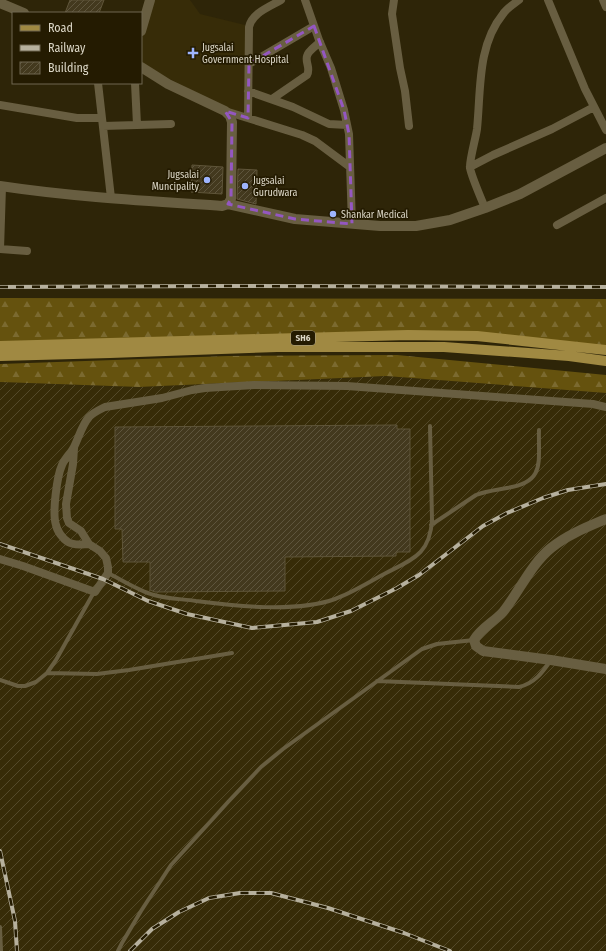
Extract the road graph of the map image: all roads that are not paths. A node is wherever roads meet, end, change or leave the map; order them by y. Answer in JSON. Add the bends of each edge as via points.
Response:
{"nodes":[{"id":1,"x":150,"y":0,"type":"edge"},
{"id":2,"x":281,"y":0,"type":"edge"},
{"id":3,"x":305,"y":0,"type":"edge"},
{"id":4,"x":394,"y":0,"type":"edge"},
{"id":5,"x":519,"y":0,"type":"edge"},
{"id":6,"x":548,"y":0,"type":"edge"},
{"id":7,"x":603,"y":0,"type":"edge"},
{"id":8,"x":0,"y":3,"type":"edge"},
{"id":9,"x":606,"y":7,"type":"edge"},
{"id":10,"x":22,"y":12,"type":"edge"},
{"id":11,"x":314,"y":26,"type":"junction"},
{"id":12,"x":142,"y":28,"type":"edge"},
{"id":13,"x":320,"y":42,"type":"junction"},
{"id":14,"x":249,"y":64,"type":"junction"},
{"id":15,"x":142,"y":68,"type":"edge"},
{"id":16,"x":98,"y":84,"type":"edge"},
{"id":17,"x":135,"y":84,"type":"edge"},
{"id":18,"x":248,"y":90,"type":"junction"},
{"id":19,"x":272,"y":100,"type":"junction"},
{"id":20,"x":0,"y":105,"type":"edge"},
{"id":21,"x":594,"y":107,"type":"junction"},
{"id":22,"x":225,"y":111,"type":"junction"},
{"id":23,"x":248,"y":118,"type":"junction"},
{"id":24,"x":102,"y":122,"type":"junction"},
{"id":25,"x":171,"y":124,"type":"dead end"},
{"id":26,"x":347,"y":125,"type":"junction"},
{"id":27,"x":136,"y":126,"type":"junction"},
{"id":28,"x":409,"y":126,"type":"dead end"},
{"id":29,"x":606,"y":130,"type":"edge"},
{"id":30,"x":606,"y":148,"type":"edge"},
{"id":31,"x":350,"y":167,"type":"junction"},
{"id":32,"x":470,"y":167,"type":"junction"},
{"id":33,"x":1,"y":186,"type":"edge"},
{"id":34,"x":111,"y":198,"type":"junction"},
{"id":35,"x":606,"y":198,"type":"edge"},
{"id":36,"x":228,"y":204,"type":"junction"},
{"id":37,"x":485,"y":208,"type":"junction"},
{"id":38,"x":352,"y":224,"type":"junction"},
{"id":39,"x":557,"y":225,"type":"dead end"},
{"id":40,"x":0,"y":249,"type":"edge"},
{"id":41,"x":27,"y":251,"type":"dead end"},
{"id":42,"x":0,"y":346,"type":"edge"},
{"id":43,"x":606,"y":350,"type":"edge"},
{"id":44,"x":0,"y":356,"type":"edge"},
{"id":45,"x":606,"y":361,"type":"edge"},
{"id":46,"x":606,"y":407,"type":"edge"},
{"id":47,"x":430,"y":426,"type":"dead end"},
{"id":48,"x":539,"y":430,"type":"dead end"},
{"id":49,"x":74,"y":448,"type":"junction"},
{"id":50,"x":606,"y":519,"type":"edge"},
{"id":51,"x":431,"y":525,"type":"junction"},
{"id":52,"x":89,"y":544,"type":"junction"},
{"id":53,"x":0,"y":559,"type":"edge"},
{"id":54,"x":108,"y":573,"type":"junction"},
{"id":55,"x":95,"y":592,"type":"junction"},
{"id":56,"x":474,"y":640,"type":"junction"},
{"id":57,"x":232,"y":653,"type":"dead end"},
{"id":58,"x":551,"y":660,"type":"junction"},
{"id":59,"x":606,"y":669,"type":"edge"},
{"id":60,"x":47,"y":673,"type":"junction"},
{"id":61,"x":0,"y":680,"type":"edge"},
{"id":62,"x":377,"y":681,"type":"junction"},
{"id":63,"x":0,"y":927,"type":"edge"},
{"id":64,"x":1,"y":951,"type":"edge"},
{"id":65,"x":118,"y":951,"type":"edge"}],
"edges":[{"from":1,"to":12,"type":"street"},
{"from":2,"to":14,"type":"street","via":[[257,14],[250,22]]},
{"from":3,"to":11,"type":"street"},
{"from":4,"to":28,"type":"street","via":[[392,14]]},
{"from":5,"to":32,"type":"street","via":[[503,13],[487,42]]},
{"from":6,"to":21,"type":"street"},
{"from":7,"to":9,"type":"street"},
{"from":8,"to":10,"type":"street"},
{"from":11,"to":13,"type":"street"},
{"from":11,"to":14,"type":"street"},
{"from":13,"to":19,"type":"street","via":[[307,55],[307,75]]},
{"from":13,"to":26,"type":"street","via":[[338,89]]},
{"from":14,"to":18,"type":"street"},
{"from":15,"to":22,"type":"street","via":[[168,84]]},
{"from":16,"to":24,"type":"street"},
{"from":17,"to":27,"type":"street"},
{"from":18,"to":19,"type":"street"},
{"from":18,"to":23,"type":"street"},
{"from":19,"to":26,"type":"street","via":[[328,124]]},
{"from":20,"to":24,"type":"street"},
{"from":21,"to":29,"type":"street"},
{"from":21,"to":32,"type":"street"},
{"from":22,"to":23,"type":"street"},
{"from":22,"to":36,"type":"street","via":[[232,122],[231,199]]},
{"from":23,"to":31,"type":"street","via":[[302,135]]},
{"from":24,"to":27,"type":"street"},
{"from":24,"to":34,"type":"street"},
{"from":25,"to":27,"type":"street"},
{"from":26,"to":31,"type":"street"},
{"from":30,"to":37,"type":"street","via":[[520,194]]},
{"from":31,"to":38,"type":"street"},
{"from":32,"to":37,"type":"street"},
{"from":33,"to":34,"type":"street"},
{"from":33,"to":40,"type":"street"},
{"from":34,"to":36,"type":"street","via":[[222,206]]},
{"from":35,"to":39,"type":"street"},
{"from":36,"to":38,"type":"street","via":[[295,219]]},
{"from":37,"to":38,"type":"street","via":[[450,220],[416,226]]},
{"from":40,"to":41,"type":"street"},
{"from":42,"to":43,"type":"main road","number":"SH6","via":[[408,335],[477,336]]},
{"from":44,"to":45,"type":"main road","number":"SH6","via":[[277,348],[444,347]]},
{"from":46,"to":49,"type":"street","via":[[347,386],[254,385],[205,388],[97,410],[84,423]]},
{"from":47,"to":51,"type":"lane"},
{"from":48,"to":51,"type":"lane","via":[[538,468],[530,481],[476,495]]},
{"from":49,"to":52,"type":"street","via":[[66,504],[67,518],[69,523],[81,531]]},
{"from":49,"to":52,"type":"street","via":[[62,464],[58,479],[55,523],[58,531],[69,543]]},
{"from":50,"to":56,"type":"street","via":[[566,538],[550,549],[502,612]]},
{"from":51,"to":54,"type":"lane","via":[[428,543],[409,561],[348,593],[314,604],[237,606],[169,598],[154,595]]},
{"from":52,"to":54,"type":"street","via":[[106,558]]},
{"from":53,"to":55,"type":"street"},
{"from":54,"to":55,"type":"street"},
{"from":55,"to":60,"type":"lane"},
{"from":56,"to":58,"type":"street","via":[[476,646],[483,651]]},
{"from":56,"to":62,"type":"lane","via":[[437,644],[422,649]]},
{"from":57,"to":60,"type":"lane","via":[[97,674]]},
{"from":58,"to":59,"type":"street"},
{"from":58,"to":62,"type":"lane","via":[[535,680],[519,687]]},
{"from":60,"to":61,"type":"lane","via":[[36,682],[25,686]]},
{"from":62,"to":65,"type":"lane","via":[[283,749],[228,802],[171,865]]},
{"from":63,"to":64,"type":"lane"}]}
